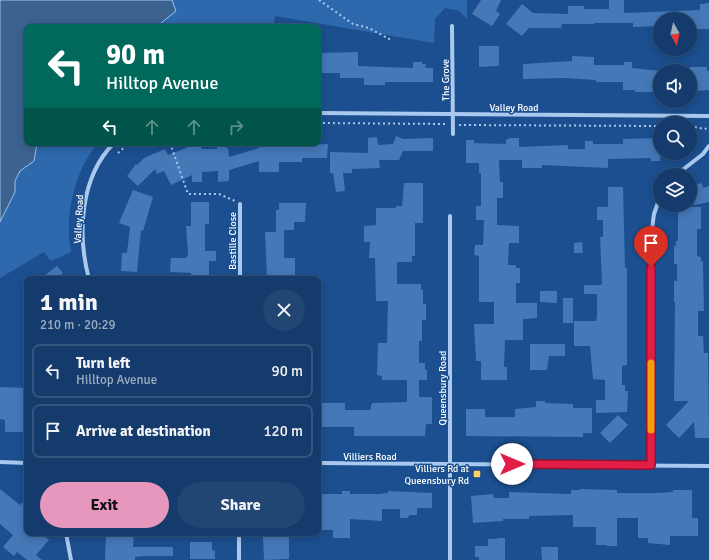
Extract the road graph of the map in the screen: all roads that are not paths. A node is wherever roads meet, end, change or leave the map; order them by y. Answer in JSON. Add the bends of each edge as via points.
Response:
{"nodes":[{"id":1,"x":452,"y":26,"type":"dead end"},
{"id":2,"x":321,"y":113,"type":"edge"},
{"id":3,"x":453,"y":114,"type":"junction"},
{"id":4,"x":709,"y":116,"type":"edge"},
{"id":5,"x":453,"y":134,"type":"dead end"},
{"id":6,"x":112,"y":146,"type":"edge"},
{"id":7,"x":709,"y":146,"type":"edge"},
{"id":8,"x":685,"y":168,"type":"edge"},
{"id":9,"x":240,"y":204,"type":"road end"},
{"id":10,"x":655,"y":212,"type":"edge"},
{"id":11,"x":450,"y":216,"type":"dead end"},
{"id":12,"x":88,"y":276,"type":"edge"},
{"id":13,"x":240,"y":276,"type":"edge"},
{"id":14,"x":0,"y":462,"type":"edge"},
{"id":15,"x":24,"y":463,"type":"edge"},
{"id":16,"x":321,"y":463,"type":"edge"},
{"id":17,"x":450,"y":464,"type":"junction"},
{"id":18,"x":651,"y":465,"type":"junction"},
{"id":19,"x":709,"y":466,"type":"edge"},
{"id":20,"x":67,"y":536,"type":"edge"},
{"id":21,"x":239,"y":536,"type":"edge"},
{"id":22,"x":71,"y":560,"type":"edge"},
{"id":23,"x":239,"y":560,"type":"edge"},
{"id":24,"x":450,"y":560,"type":"edge"}],
"edges":[{"from":1,"to":3,"type":"street","name":"The Grove"},
{"from":2,"to":3,"type":"street","name":"Valley Road"},
{"from":3,"to":4,"type":"street","name":"Valley Road"},
{"from":3,"to":5,"type":"street","name":"The Grove"},
{"from":6,"to":12,"type":"street","name":"Valley Road","via":[[99,161],[85,197],[84,253]]},
{"from":7,"to":8,"type":"street"},
{"from":9,"to":13,"type":"street","name":"Bastille Close"},
{"from":10,"to":18,"type":"street","via":[[651,237]]},
{"from":11,"to":17,"type":"street","name":"Queensbury Road"},
{"from":14,"to":15,"type":"street"},
{"from":16,"to":17,"type":"street","name":"Villiers Road"},
{"from":17,"to":18,"type":"street","name":"Villiers Road"},
{"from":17,"to":24,"type":"street","name":"Queensbury Road"},
{"from":18,"to":19,"type":"street","name":"Villiers Road"},
{"from":20,"to":22,"type":"street"},
{"from":21,"to":23,"type":"street"}]}
